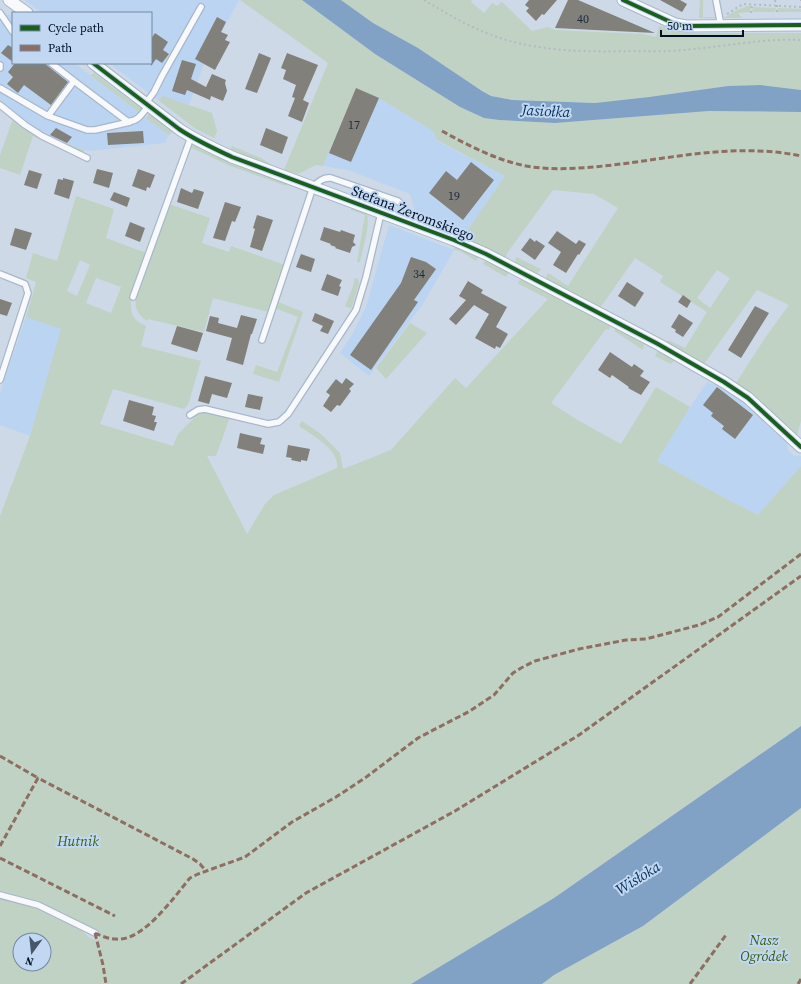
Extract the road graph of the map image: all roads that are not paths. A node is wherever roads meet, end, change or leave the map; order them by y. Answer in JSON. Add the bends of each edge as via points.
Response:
{"nodes":[{"id":1,"x":9,"y":0,"type":"edge"},
{"id":2,"x":623,"y":0,"type":"edge"},
{"id":3,"x":716,"y":0,"type":"edge"},
{"id":4,"x":201,"y":7,"type":"dead end"},
{"id":5,"x":26,"y":12,"type":"edge"},
{"id":6,"x":0,"y":13,"type":"edge"},
{"id":7,"x":721,"y":22,"type":"junction"},
{"id":8,"x":801,"y":25,"type":"edge"},
{"id":9,"x":12,"y":31,"type":"edge"},
{"id":10,"x":52,"y":64,"type":"edge"},
{"id":11,"x":95,"y":64,"type":"edge"},
{"id":12,"x":74,"y":81,"type":"junction"},
{"id":13,"x":0,"y":88,"type":"edge"},
{"id":14,"x":148,"y":104,"type":"junction"},
{"id":15,"x":0,"y":106,"type":"edge"},
{"id":16,"x":48,"y":116,"type":"junction"},
{"id":17,"x":131,"y":121,"type":"junction"},
{"id":18,"x":191,"y":137,"type":"junction"},
{"id":19,"x":87,"y":158,"type":"dead end"},
{"id":20,"x":313,"y":187,"type":"junction"},
{"id":21,"x":381,"y":212,"type":"junction"},
{"id":22,"x":413,"y":223,"type":"junction"},
{"id":23,"x":0,"y":274,"type":"edge"},
{"id":24,"x":133,"y":296,"type":"dead end"},
{"id":25,"x":262,"y":340,"type":"dead end"},
{"id":26,"x":0,"y":380,"type":"edge"},
{"id":27,"x":190,"y":415,"type":"dead end"},
{"id":28,"x":801,"y":447,"type":"edge"},
{"id":29,"x":0,"y":895,"type":"edge"},
{"id":30,"x":95,"y":933,"type":"dead end"}],
"edges":[{"from":1,"to":5,"type":"street"},
{"from":2,"to":7,"type":"street","via":[[681,25],[691,27]]},
{"from":3,"to":7,"type":"lane"},
{"from":4,"to":14,"type":"lane"},
{"from":6,"to":9,"type":"lane"},
{"from":7,"to":8,"type":"street"},
{"from":10,"to":12,"type":"lane"},
{"from":11,"to":14,"type":"street","name":"Stefana Żeromskiego"},
{"from":12,"to":16,"type":"lane"},
{"from":12,"to":17,"type":"lane","via":[[124,119]]},
{"from":13,"to":16,"type":"lane"},
{"from":14,"to":17,"type":"lane","via":[[138,118]]},
{"from":14,"to":18,"type":"street","name":"Stefana Żeromskiego"},
{"from":15,"to":19,"type":"lane","via":[[25,126]]},
{"from":16,"to":17,"type":"lane","via":[[87,130]]},
{"from":18,"to":20,"type":"street","name":"Stefana Żeromskiego","via":[[232,157]]},
{"from":18,"to":24,"type":"lane"},
{"from":20,"to":21,"type":"street","name":"Stefana Żeromskiego"},
{"from":20,"to":22,"type":"lane","via":[[319,181],[330,178],[398,202]]},
{"from":20,"to":25,"type":"lane"},
{"from":21,"to":22,"type":"street","name":"Stefana Żeromskiego"},
{"from":21,"to":27,"type":"lane","via":[[356,310],[288,414],[279,422],[268,424],[205,409]]},
{"from":22,"to":28,"type":"street","name":"Stefana Żeromskiego","via":[[478,250],[658,344],[743,395]]},
{"from":23,"to":26,"type":"lane","via":[[25,284],[28,293]]},
{"from":29,"to":30,"type":"lane","via":[[38,904]]}]}
